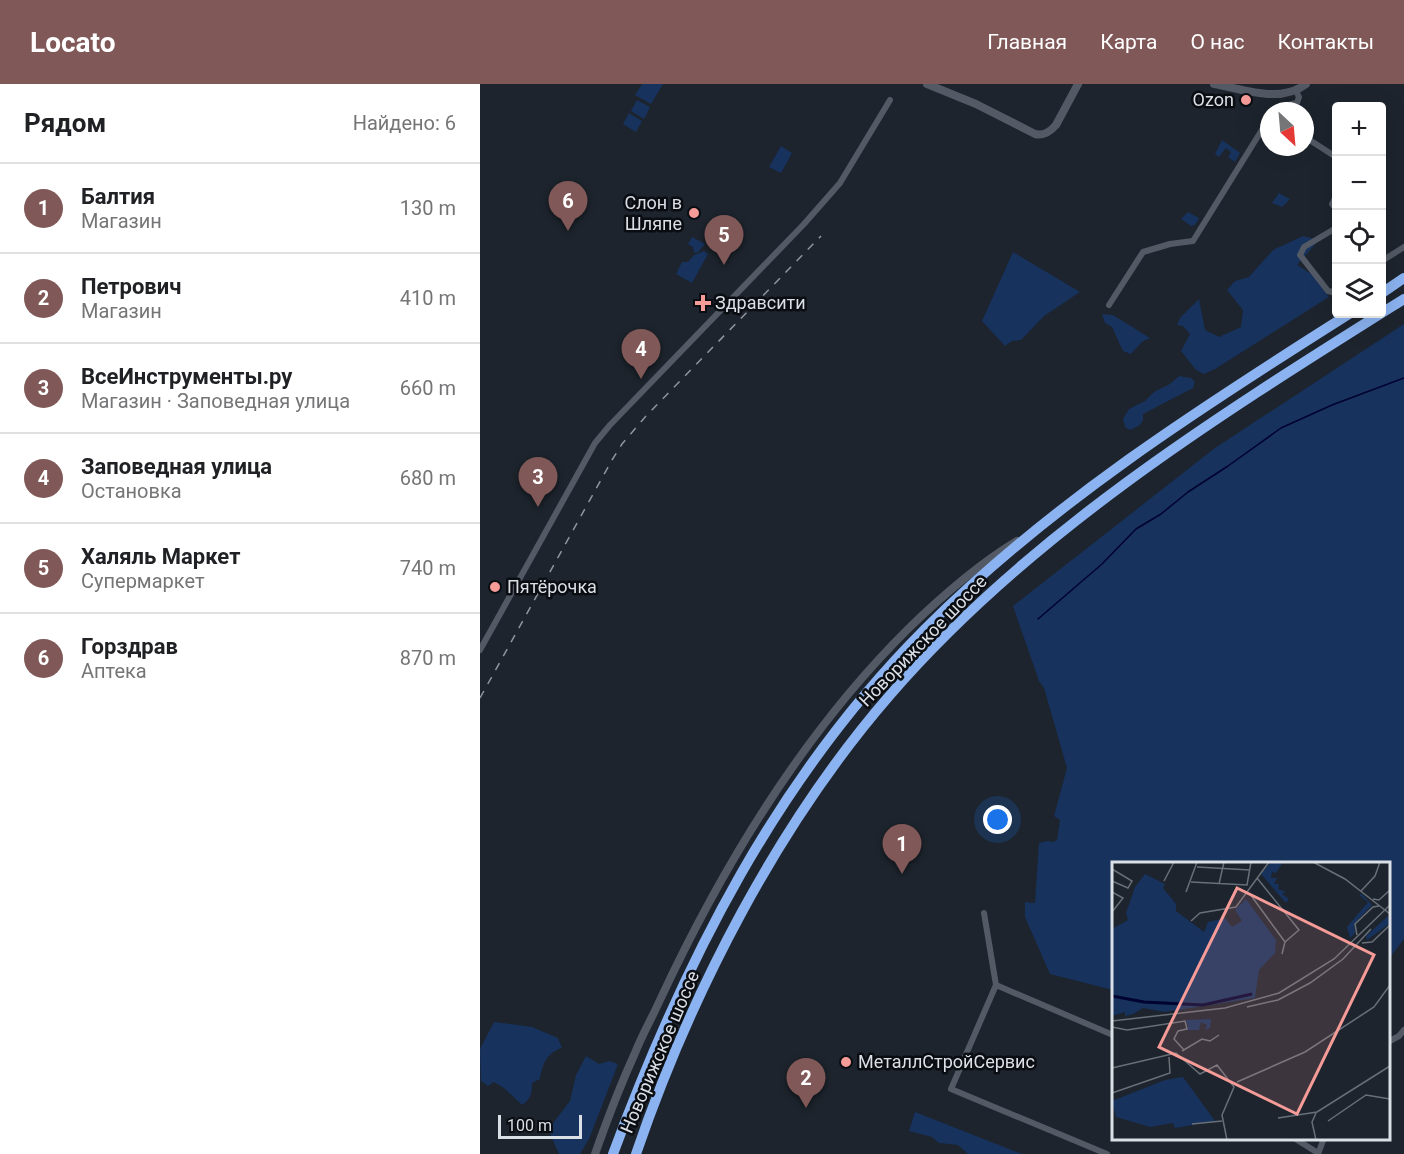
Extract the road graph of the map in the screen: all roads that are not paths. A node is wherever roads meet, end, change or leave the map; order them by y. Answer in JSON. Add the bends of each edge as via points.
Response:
{"nodes":[{"id":1,"x":927,"y":84,"type":"edge"},
{"id":2,"x":1078,"y":84,"type":"edge"},
{"id":3,"x":1214,"y":84,"type":"edge"},
{"id":4,"x":1306,"y":84,"type":"edge"},
{"id":5,"x":1296,"y":91,"type":"junction"},
{"id":6,"x":890,"y":100,"type":"dead end"},
{"id":7,"x":1297,"y":102,"type":"edge"},
{"id":8,"x":1260,"y":134,"type":"edge"},
{"id":9,"x":1314,"y":143,"type":"edge"},
{"id":10,"x":1334,"y":156,"type":"edge"},
{"id":11,"x":1332,"y":230,"type":"edge"},
{"id":12,"x":1404,"y":247,"type":"edge"},
{"id":13,"x":1386,"y":258,"type":"edge"},
{"id":14,"x":1404,"y":278,"type":"edge"},
{"id":15,"x":1386,"y":290,"type":"edge"},
{"id":16,"x":1332,"y":292,"type":"edge"},
{"id":17,"x":1404,"y":300,"type":"edge"},
{"id":18,"x":1109,"y":305,"type":"dead end"},
{"id":19,"x":1343,"y":318,"type":"edge"},
{"id":20,"x":1033,"y":532,"type":"junction"},
{"id":21,"x":480,"y":650,"type":"edge"},
{"id":22,"x":984,"y":914,"type":"dead end"},
{"id":23,"x":996,"y":985,"type":"junction"},
{"id":24,"x":1404,"y":1030,"type":"edge"},
{"id":25,"x":1112,"y":1035,"type":"edge"},
{"id":26,"x":1389,"y":1041,"type":"edge"},
{"id":27,"x":1297,"y":1139,"type":"edge"},
{"id":28,"x":1323,"y":1139,"type":"edge"},
{"id":29,"x":595,"y":1154,"type":"edge"},
{"id":30,"x":613,"y":1154,"type":"edge"},
{"id":31,"x":636,"y":1154,"type":"edge"},
{"id":32,"x":1107,"y":1154,"type":"edge"},
{"id":33,"x":1318,"y":1154,"type":"edge"}],
"edges":[{"from":1,"to":2,"type":"street","via":[[1040,135],[1056,125]]},
{"from":3,"to":5,"type":"street","via":[[1271,94]]},
{"from":4,"to":5,"type":"street"},
{"from":5,"to":7,"type":"street"},
{"from":6,"to":21,"type":"street","via":[[840,183],[595,443]]},
{"from":8,"to":18,"type":"street","via":[[1193,241],[1143,252]]},
{"from":9,"to":10,"type":"street"},
{"from":11,"to":16,"type":"street","via":[[1304,247],[1300,255]]},
{"from":12,"to":13,"type":"street"},
{"from":14,"to":15,"type":"highway"},
{"from":17,"to":31,"type":"highway","name":"Новорижское шоссе","via":[[1148,466],[986,597],[892,693],[800,815],[747,904],[687,1024]]},
{"from":19,"to":20,"type":"highway","name":"Новорижское шоссе","via":[[1140,451]]},
{"from":20,"to":29,"type":"street","via":[[993,556],[924,614],[881,656],[798,757],[711,896],[636,1050]]},
{"from":20,"to":30,"type":"highway","name":"Новорижское шоссе","via":[[907,648],[860,701],[792,790],[750,855],[695,957]]},
{"from":22,"to":23,"type":"street"},
{"from":23,"to":25,"type":"street"},
{"from":23,"to":32,"type":"street","via":[[951,1089]]},
{"from":24,"to":26,"type":"street"},
{"from":27,"to":33,"type":"street"},
{"from":28,"to":33,"type":"street"}]}
